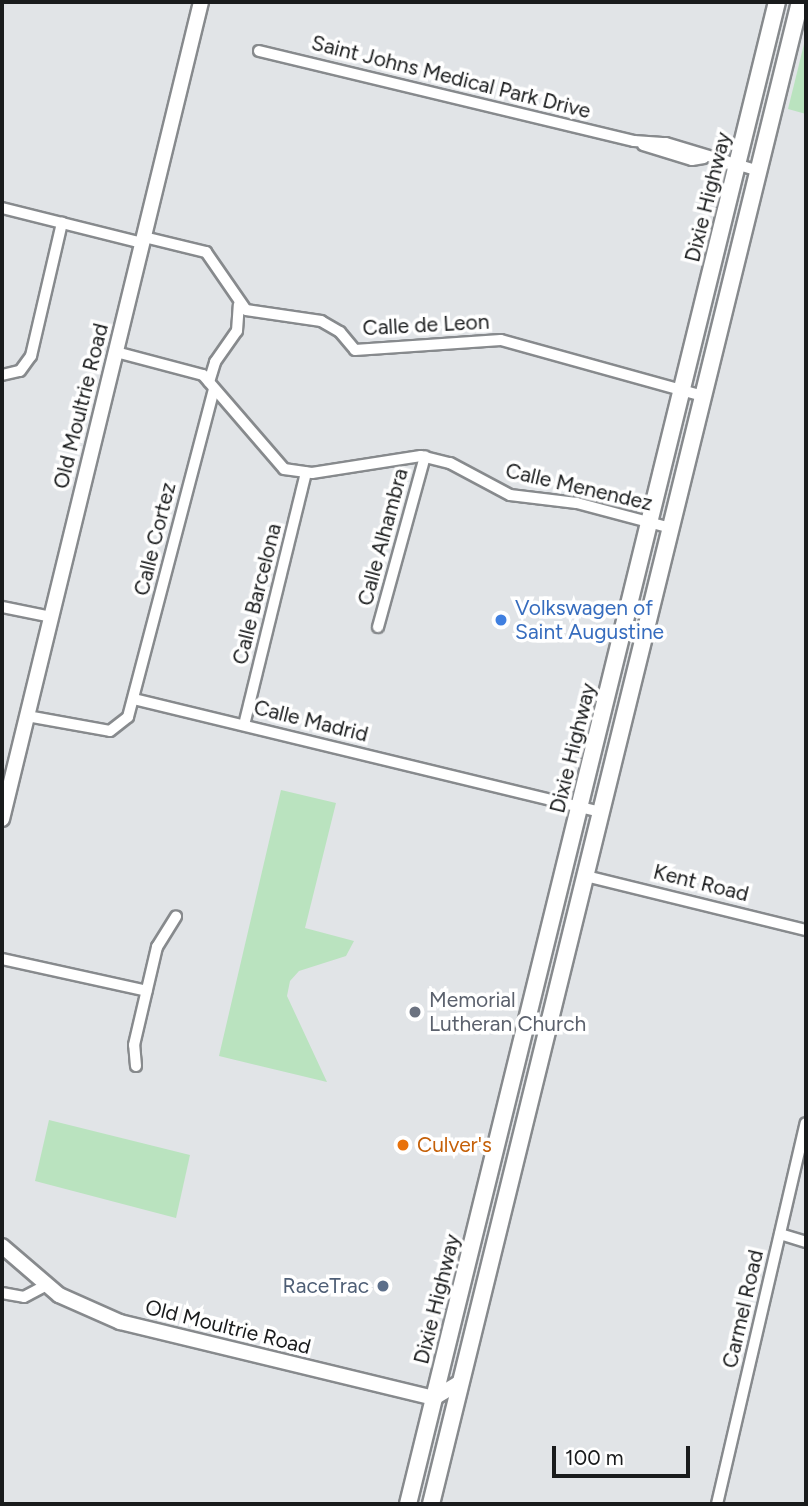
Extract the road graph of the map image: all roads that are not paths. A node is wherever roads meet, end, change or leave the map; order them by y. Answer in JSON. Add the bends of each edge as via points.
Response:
{"nodes":[{"id":1,"x":201,"y":2,"type":"edge"},
{"id":2,"x":777,"y":2,"type":"edge"},
{"id":3,"x":800,"y":2,"type":"edge"},
{"id":4,"x":259,"y":51,"type":"dead end"},
{"id":5,"x":737,"y":166,"type":"junction"},
{"id":6,"x":759,"y":171,"type":"junction"},
{"id":7,"x":2,"y":208,"type":"edge"},
{"id":8,"x":62,"y":223,"type":"junction"},
{"id":9,"x":143,"y":240,"type":"junction"},
{"id":10,"x":239,"y":305,"type":"junction"},
{"id":11,"x":116,"y":352,"type":"junction"},
{"id":12,"x":2,"y":375,"type":"edge"},
{"id":13,"x":211,"y":385,"type":"junction"},
{"id":14,"x":682,"y":389,"type":"junction"},
{"id":15,"x":704,"y":396,"type":"junction"},
{"id":16,"x":425,"y":456,"type":"junction"},
{"id":17,"x":306,"y":473,"type":"junction"},
{"id":18,"x":649,"y":523,"type":"junction"},
{"id":19,"x":671,"y":528,"type":"junction"},
{"id":20,"x":2,"y":607,"type":"edge"},
{"id":21,"x":51,"y":617,"type":"junction"},
{"id":22,"x":378,"y":627,"type":"dead end"},
{"id":23,"x":134,"y":699,"type":"junction"},
{"id":24,"x":27,"y":716,"type":"junction"},
{"id":25,"x":244,"y":725,"type":"junction"},
{"id":26,"x":580,"y":807,"type":"junction"},
{"id":27,"x":602,"y":812,"type":"junction"},
{"id":28,"x":2,"y":820,"type":"edge"},
{"id":29,"x":586,"y":876,"type":"junction"},
{"id":30,"x":176,"y":917,"type":"dead end"},
{"id":31,"x":806,"y":930,"type":"edge"},
{"id":32,"x":2,"y":959,"type":"edge"},
{"id":33,"x":147,"y":991,"type":"junction"},
{"id":34,"x":136,"y":1066,"type":"dead end"},
{"id":35,"x":534,"y":1088,"type":"junction"},
{"id":36,"x":508,"y":1099,"type":"junction"},
{"id":37,"x":806,"y":1123,"type":"edge"},
{"id":38,"x":780,"y":1234,"type":"junction"},
{"id":39,"x":806,"y":1242,"type":"edge"},
{"id":40,"x":2,"y":1246,"type":"edge"},
{"id":41,"x":45,"y":1286,"type":"junction"},
{"id":42,"x":2,"y":1293,"type":"edge"},
{"id":43,"x":461,"y":1382,"type":"junction"},
{"id":44,"x":434,"y":1398,"type":"junction"},
{"id":45,"x":408,"y":1504,"type":"edge"},
{"id":46,"x":431,"y":1504,"type":"edge"},
{"id":47,"x":717,"y":1504,"type":"edge"}],
"edges":[{"from":1,"to":9,"type":"main road","name":"Old Moultrie Road"},
{"from":2,"to":5,"type":"main road","name":"Dixie Highway"},
{"from":3,"to":6,"type":"main road"},
{"from":4,"to":5,"type":"street","name":"Saint Johns Medical Park Drive","via":[[634,141],[666,143]]},
{"from":5,"to":6,"type":"street","name":"Saint Johns Medical Park Drive"},
{"from":5,"to":14,"type":"main road","name":"Dixie Highway"},
{"from":6,"to":15,"type":"main road"},
{"from":7,"to":8,"type":"street"},
{"from":8,"to":9,"type":"street"},
{"from":8,"to":12,"type":"street","via":[[31,356],[20,372]]},
{"from":9,"to":10,"type":"street","via":[[206,251]]},
{"from":9,"to":11,"type":"main road","name":"Old Moultrie Road"},
{"from":10,"to":13,"type":"street","via":[[237,331],[215,362]]},
{"from":10,"to":14,"type":"street","name":"Calle de Leon","via":[[252,313],[321,321],[340,332],[355,350],[502,340]]},
{"from":11,"to":13,"type":"street","name":"Calle Menendez","via":[[199,373]]},
{"from":11,"to":21,"type":"main road","name":"Old Moultrie Road"},
{"from":13,"to":17,"type":"street","name":"Calle Menendez","via":[[274,461],[284,469]]},
{"from":13,"to":23,"type":"street","name":"Calle Cortez"},
{"from":14,"to":15,"type":"street","name":"Calle de Leon"},
{"from":14,"to":18,"type":"main road","name":"Dixie Highway"},
{"from":15,"to":19,"type":"main road"},
{"from":16,"to":17,"type":"street","name":"Calle Menendez"},
{"from":16,"to":18,"type":"street","name":"Calle Menendez","via":[[450,463],[510,495],[577,503]]},
{"from":16,"to":22,"type":"street","name":"Calle Alhambra"},
{"from":17,"to":25,"type":"street","name":"Calle Barcelona"},
{"from":18,"to":19,"type":"street","name":"Calle Menendez"},
{"from":18,"to":26,"type":"main road","name":"Dixie Highway"},
{"from":19,"to":27,"type":"main road"},
{"from":20,"to":21,"type":"street"},
{"from":21,"to":24,"type":"main road","name":"Old Moultrie Road"},
{"from":23,"to":24,"type":"street","via":[[128,718],[110,731]]},
{"from":23,"to":25,"type":"street","name":"Calle Madrid"},
{"from":24,"to":28,"type":"main road","name":"Old Moultrie Road"},
{"from":25,"to":26,"type":"street","name":"Calle Madrid"},
{"from":26,"to":27,"type":"street","name":"Calle Madrid"},
{"from":26,"to":36,"type":"main road","name":"Dixie Highway"},
{"from":27,"to":29,"type":"main road"},
{"from":29,"to":31,"type":"street","name":"Kent Road"},
{"from":29,"to":35,"type":"main road"},
{"from":30,"to":33,"type":"street","via":[[158,947]]},
{"from":32,"to":33,"type":"street"},
{"from":33,"to":34,"type":"street","via":[[134,1045]]},
{"from":35,"to":36,"type":"street"},
{"from":35,"to":43,"type":"main road"},
{"from":36,"to":44,"type":"main road","name":"Dixie Highway"},
{"from":37,"to":38,"type":"street","name":"Carmel Road"},
{"from":38,"to":39,"type":"street"},
{"from":38,"to":47,"type":"street","name":"Carmel Road"},
{"from":40,"to":41,"type":"main road","name":"Old Moultrie Road"},
{"from":41,"to":42,"type":"street","via":[[24,1297]]},
{"from":41,"to":44,"type":"main road","name":"Old Moultrie Road","via":[[120,1322]]},
{"from":43,"to":44,"type":"main road"},
{"from":43,"to":46,"type":"main road"},
{"from":44,"to":45,"type":"main road","name":"Dixie Highway"}]}
